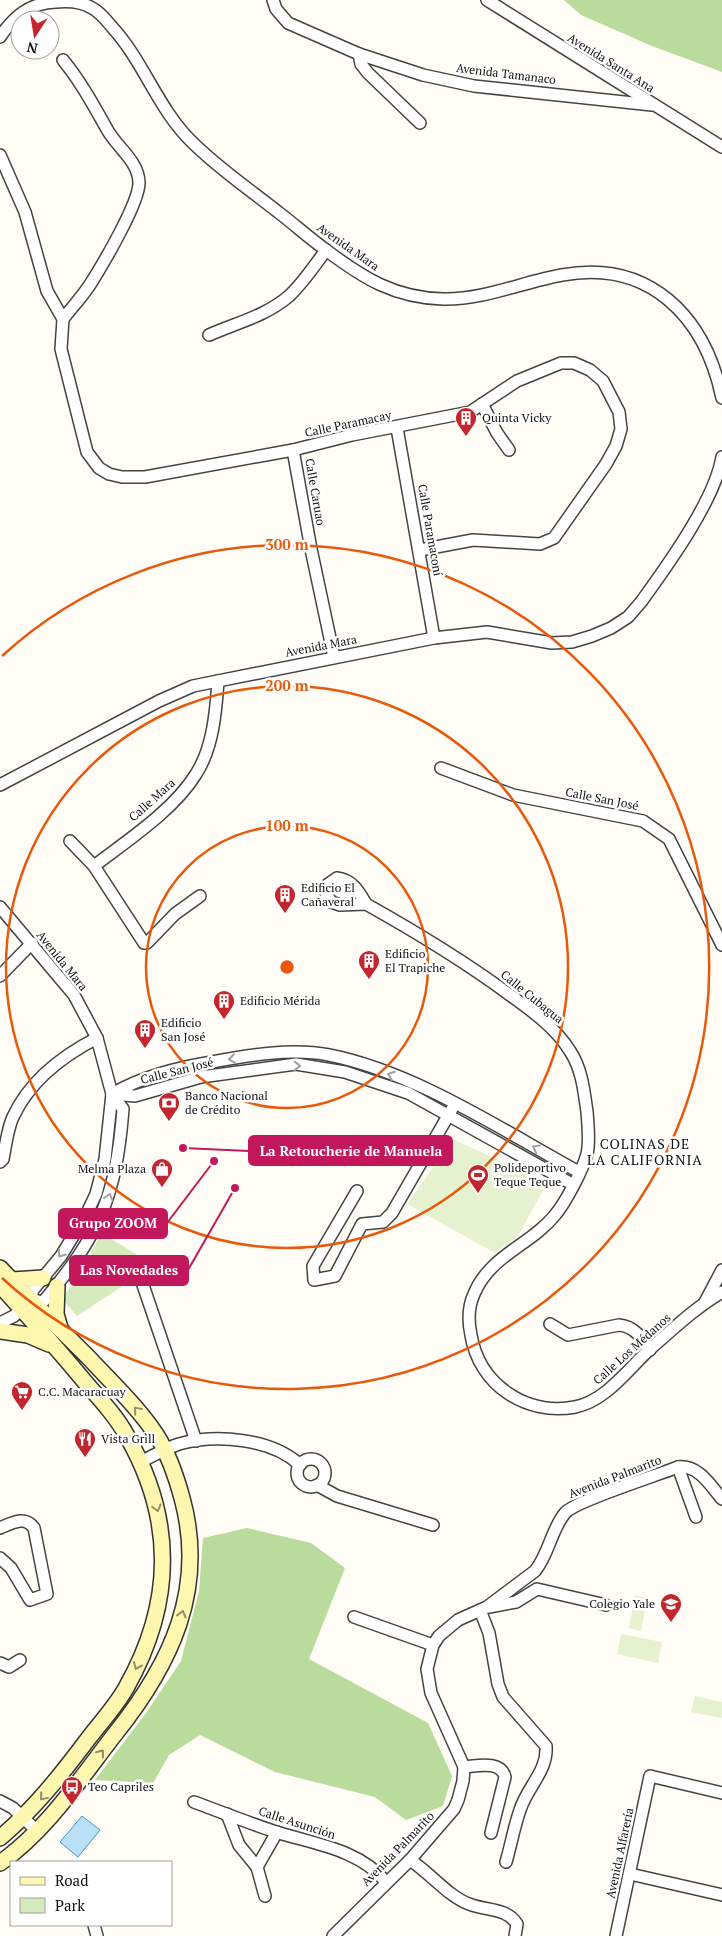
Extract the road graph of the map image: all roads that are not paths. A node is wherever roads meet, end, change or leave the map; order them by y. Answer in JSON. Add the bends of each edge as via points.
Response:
{"nodes":[{"id":1,"x":273,"y":0,"type":"edge"},
{"id":2,"x":487,"y":0,"type":"edge"},
{"id":3,"x":0,"y":37,"type":"edge"},
{"id":4,"x":359,"y":54,"type":"junction"},
{"id":5,"x":63,"y":60,"type":"dead end"},
{"id":6,"x":652,"y":105,"type":"junction"},
{"id":7,"x":420,"y":123,"type":"dead end"},
{"id":8,"x":722,"y":147,"type":"edge"},
{"id":9,"x":0,"y":155,"type":"edge"},
{"id":10,"x":326,"y":250,"type":"junction"},
{"id":11,"x":63,"y":319,"type":"junction"},
{"id":12,"x":209,"y":334,"type":"dead end"},
{"id":13,"x":722,"y":398,"type":"edge"},
{"id":14,"x":482,"y":404,"type":"junction"},
{"id":15,"x":397,"y":428,"type":"junction"},
{"id":16,"x":293,"y":450,"type":"junction"},
{"id":17,"x":509,"y":450,"type":"dead end"},
{"id":18,"x":722,"y":457,"type":"edge"},
{"id":19,"x":420,"y":550,"type":"junction"},
{"id":20,"x":434,"y":638,"type":"junction"},
{"id":21,"x":334,"y":657,"type":"junction"},
{"id":22,"x":218,"y":681,"type":"junction"},
{"id":23,"x":441,"y":768,"type":"dead end"},
{"id":24,"x":0,"y":785,"type":"edge"},
{"id":25,"x":70,"y":841,"type":"dead end"},
{"id":26,"x":94,"y":866,"type":"junction"},
{"id":27,"x":200,"y":896,"type":"dead end"},
{"id":28,"x":366,"y":904,"type":"dead end"},
{"id":29,"x":0,"y":907,"type":"edge"},
{"id":30,"x":32,"y":943,"type":"junction"},
{"id":31,"x":722,"y":945,"type":"edge"},
{"id":32,"x":0,"y":976,"type":"edge"},
{"id":33,"x":97,"y":1038,"type":"junction"},
{"id":34,"x":198,"y":1065,"type":"junction"},
{"id":35,"x":201,"y":1078,"type":"junction"},
{"id":36,"x":112,"y":1094,"type":"junction"},
{"id":37,"x":454,"y":1104,"type":"junction"},
{"id":38,"x":449,"y":1115,"type":"junction"},
{"id":39,"x":0,"y":1162,"type":"edge"},
{"id":40,"x":579,"y":1172,"type":"junction"},
{"id":41,"x":572,"y":1184,"type":"junction"},
{"id":42,"x":357,"y":1191,"type":"dead end"},
{"id":43,"x":0,"y":1268,"type":"edge"},
{"id":44,"x":722,"y":1270,"type":"edge"},
{"id":45,"x":43,"y":1278,"type":"junction"},
{"id":46,"x":142,"y":1282,"type":"dead end"},
{"id":47,"x":6,"y":1283,"type":"edge"},
{"id":48,"x":57,"y":1286,"type":"junction"},
{"id":49,"x":722,"y":1292,"type":"edge"},
{"id":50,"x":705,"y":1302,"type":"junction"},
{"id":51,"x":27,"y":1305,"type":"junction"},
{"id":52,"x":0,"y":1323,"type":"edge"},
{"id":53,"x":550,"y":1324,"type":"dead end"},
{"id":54,"x":60,"y":1328,"type":"junction"},
{"id":55,"x":0,"y":1331,"type":"edge"},
{"id":56,"x":52,"y":1345,"type":"junction"},
{"id":57,"x":650,"y":1350,"type":"junction"},
{"id":58,"x":196,"y":1441,"type":"junction"},
{"id":59,"x":165,"y":1450,"type":"junction"},
{"id":60,"x":140,"y":1462,"type":"junction"},
{"id":61,"x":300,"y":1465,"type":"junction"},
{"id":62,"x":678,"y":1467,"type":"junction"},
{"id":63,"x":318,"y":1485,"type":"junction"},
{"id":64,"x":722,"y":1500,"type":"edge"},
{"id":65,"x":696,"y":1517,"type":"dead end"},
{"id":66,"x":433,"y":1525,"type":"dead end"},
{"id":67,"x":0,"y":1528,"type":"edge"},
{"id":68,"x":0,"y":1558,"type":"edge"},
{"id":69,"x":606,"y":1605,"type":"dead end"},
{"id":70,"x":483,"y":1609,"type":"junction"},
{"id":71,"x":354,"y":1617,"type":"dead end"},
{"id":72,"x":433,"y":1645,"type":"junction"},
{"id":73,"x":20,"y":1660,"type":"dead end"},
{"id":74,"x":0,"y":1663,"type":"edge"},
{"id":75,"x":464,"y":1768,"type":"junction"},
{"id":76,"x":722,"y":1793,"type":"edge"},
{"id":77,"x":0,"y":1801,"type":"edge"},
{"id":78,"x":194,"y":1802,"type":"dead end"},
{"id":79,"x":228,"y":1814,"type":"junction"},
{"id":80,"x":24,"y":1818,"type":"junction"},
{"id":81,"x":37,"y":1831,"type":"junction"},
{"id":82,"x":277,"y":1832,"type":"junction"},
{"id":83,"x":491,"y":1833,"type":"dead end"},
{"id":84,"x":0,"y":1838,"type":"edge"},
{"id":85,"x":410,"y":1860,"type":"junction"},
{"id":86,"x":506,"y":1862,"type":"dead end"},
{"id":87,"x":0,"y":1863,"type":"edge"},
{"id":88,"x":257,"y":1867,"type":"junction"},
{"id":89,"x":630,"y":1874,"type":"junction"},
{"id":90,"x":386,"y":1882,"type":"junction"},
{"id":91,"x":722,"y":1895,"type":"edge"},
{"id":92,"x":266,"y":1896,"type":"dead end"},
{"id":93,"x":333,"y":1936,"type":"edge"},
{"id":94,"x":515,"y":1936,"type":"edge"},
{"id":95,"x":616,"y":1936,"type":"edge"}],
"edges":[{"from":1,"to":4,"type":"street","name":"Avenida Tamanaco","via":[[288,23]]},
{"from":2,"to":6,"type":"street","name":"Avenida Santa Ana"},
{"from":3,"to":10,"type":"street","name":"Avenida Mara","via":[[8,24],[30,6],[60,1],[93,8],[132,51],[170,117],[191,141]]},
{"from":4,"to":6,"type":"street","name":"Avenida Tamanaco","via":[[423,75],[474,86]]},
{"from":4,"to":7,"type":"street","via":[[368,73]]},
{"from":5,"to":11,"type":"street","via":[[129,158],[139,184],[122,227],[91,284]]},
{"from":6,"to":8,"type":"street","name":"Avenida Santa Ana"},
{"from":9,"to":11,"type":"street","via":[[24,212],[47,291]]},
{"from":10,"to":12,"type":"street","via":[[290,295],[275,306]]},
{"from":10,"to":13,"type":"street","name":"Avenida Mara","via":[[379,286],[426,298],[480,295],[593,271],[617,274],[658,290],[688,318],[711,358]]},
{"from":11,"to":16,"type":"street","name":"Calle Paramacay","via":[[61,348],[83,440],[92,460],[109,474],[145,477]]},
{"from":14,"to":15,"type":"street","name":"Calle Paramacay","via":[[470,412]]},
{"from":14,"to":17,"type":"street"},
{"from":14,"to":19,"type":"street","name":"Calle Paramacay","via":[[541,370],[561,363],[574,363],[590,370],[602,381],[618,412],[621,429],[606,464],[554,538],[540,544],[473,540]]},
{"from":15,"to":16,"type":"street","name":"Calle Paramacay"},
{"from":15,"to":19,"type":"street","name":"Calle Paramaconí"},
{"from":16,"to":21,"type":"street","name":"Calle Caruao"},
{"from":18,"to":20,"type":"street","name":"Avenida Mara","via":[[719,474],[704,504],[656,581],[628,617],[611,628],[572,642],[552,643],[487,632]]},
{"from":19,"to":20,"type":"street","name":"Calle Paramaconí"},
{"from":20,"to":21,"type":"street","name":"Avenida Mara"},
{"from":21,"to":22,"type":"street","name":"Avenida Mara"},
{"from":22,"to":24,"type":"street","name":"Avenida Mara","via":[[193,686],[159,701]]},
{"from":22,"to":26,"type":"street","name":"Calle Mara","via":[[210,735],[197,773],[172,802]]},
{"from":23,"to":31,"type":"street","name":"Calle San José","via":[[512,795],[643,821],[656,828],[669,839]]},
{"from":25,"to":26,"type":"street"},
{"from":26,"to":27,"type":"street","via":[[144,944],[148,944],[178,910]]},
{"from":28,"to":40,"type":"street","name":"Calle Cubagua","via":[[475,969],[541,1018],[560,1037],[579,1069],[587,1114],[587,1153]]},
{"from":29,"to":30,"type":"street","name":"Avenida Mara"},
{"from":30,"to":32,"type":"street"},
{"from":30,"to":33,"type":"street","name":"Avenida Mara","via":[[74,995]]},
{"from":33,"to":36,"type":"street","name":"Avenida Mara"},
{"from":33,"to":39,"type":"street","via":[[55,1064],[26,1096],[12,1119]]},
{"from":34,"to":35,"type":"street"},
{"from":34,"to":36,"type":"street","name":"Calle San José","via":[[142,1080]]},
{"from":37,"to":34,"type":"street","name":"Calle San José","one_way":true,"via":[[411,1082],[328,1055],[289,1053]]},
{"from":35,"to":36,"type":"street","name":"Calle San José","via":[[135,1096]]},
{"from":35,"to":38,"type":"street","name":"Calle San José","one_way":true,"via":[[296,1064],[345,1072],[408,1093]]},
{"from":36,"to":45,"type":"street","name":"Avenida Mara","one_way":true,"via":[[105,1159],[96,1194],[61,1256]]},
{"from":48,"to":36,"type":"street","name":"Avenida Mara","one_way":true,"via":[[95,1230],[112,1188],[123,1109]]},
{"from":37,"to":38,"type":"street"},
{"from":40,"to":37,"type":"street","name":"Calle San José","one_way":true},
{"from":38,"to":41,"type":"street","name":"Calle San José"},
{"from":38,"to":42,"type":"street","via":[[392,1213],[383,1222],[362,1224],[335,1276],[315,1281],[313,1266]]},
{"from":40,"to":41,"type":"street","name":"Calle Cubagua"},
{"from":41,"to":57,"type":"street","name":"Calle Los Médanos","via":[[555,1215],[494,1263],[478,1287],[469,1312],[473,1351],[483,1370],[501,1390],[523,1403],[549,1409],[577,1407],[603,1394]]},
{"from":43,"to":47,"type":"street"},
{"from":44,"to":50,"type":"street","name":"Calle Los Médanos"},
{"from":45,"to":47,"type":"street"},
{"from":45,"to":51,"type":"street","name":"Avenida Mara","via":[[32,1291]]},
{"from":46,"to":58,"type":"street"},
{"from":47,"to":51,"type":"street"},
{"from":48,"to":51,"type":"street","name":"Avenida Mara","via":[[43,1302]]},
{"from":48,"to":54,"type":"street","via":[[56,1314]]},
{"from":49,"to":50,"type":"street","name":"Calle Los Médanos"},
{"from":50,"to":57,"type":"street","name":"Calle Los Médanos"},
{"from":51,"to":52,"type":"street"},
{"from":51,"to":54,"type":"street"},
{"from":51,"to":56,"type":"street"},
{"from":53,"to":57,"type":"street","via":[[568,1335],[626,1325]]},
{"from":59,"to":54,"type":"street","one_way":true,"via":[[138,1411]]},
{"from":55,"to":56,"type":"street","via":[[28,1335]]},
{"from":56,"to":60,"type":"street","via":[[116,1419]]},
{"from":58,"to":59,"type":"street"},
{"from":58,"to":61,"type":"street","via":[[252,1443],[275,1449]]},
{"from":59,"to":60,"type":"street"},
{"from":81,"to":59,"type":"street","one_way":true,"via":[[136,1709],[162,1668],[179,1627],[188,1586],[191,1541],[176,1475]]},
{"from":60,"to":80,"type":"street","one_way":true,"via":[[157,1506],[163,1543],[160,1596],[150,1634],[135,1671],[117,1702]]},
{"from":61,"to":63,"type":"street","via":[[298,1474],[301,1482],[309,1486]]},
{"from":61,"to":63,"type":"street","via":[[307,1460],[320,1462],[325,1474]]},
{"from":62,"to":64,"type":"street","via":[[688,1466],[700,1472]]},
{"from":62,"to":65,"type":"street"},
{"from":62,"to":70,"type":"street","name":"Avenida Palmarito","via":[[572,1507],[559,1522],[535,1571]]},
{"from":63,"to":66,"type":"street","via":[[337,1496]]},
{"from":67,"to":68,"type":"street","via":[[18,1521],[31,1523],[47,1594],[30,1600],[11,1568]]},
{"from":69,"to":70,"type":"street","via":[[537,1590],[516,1602]]},
{"from":70,"to":72,"type":"street","name":"Avenida Palmarito","via":[[458,1620]]},
{"from":70,"to":86,"type":"street","via":[[503,1697],[546,1746],[544,1766],[520,1808]]},
{"from":71,"to":72,"type":"street"},
{"from":72,"to":75,"type":"street","name":"Avenida Palmarito","via":[[427,1670],[431,1692]]},
{"from":73,"to":74,"type":"street","via":[[9,1667]]},
{"from":75,"to":83,"type":"street","via":[[488,1765],[504,1772]]},
{"from":75,"to":85,"type":"street","name":"Avenida Palmarito","via":[[462,1791],[454,1809]]},
{"from":76,"to":89,"type":"street","name":"Avenida Alfarería","via":[[650,1776]]},
{"from":77,"to":80,"type":"street"},
{"from":78,"to":79,"type":"street","name":"Calle Asunción"},
{"from":79,"to":82,"type":"street","name":"Calle Asunción"},
{"from":79,"to":88,"type":"street","via":[[239,1845]]},
{"from":80,"to":81,"type":"street"},
{"from":80,"to":84,"type":"street"},
{"from":81,"to":87,"type":"street"},
{"from":82,"to":88,"type":"street"},
{"from":82,"to":90,"type":"street","name":"Calle Asunción","via":[[340,1851],[361,1861]]},
{"from":85,"to":90,"type":"street","name":"Avenida Palmarito"},
{"from":85,"to":94,"type":"street","via":[[467,1904],[512,1916],[517,1924]]},
{"from":88,"to":92,"type":"street"},
{"from":89,"to":91,"type":"street"},
{"from":89,"to":95,"type":"street","name":"Avenida Alfarería"},
{"from":90,"to":93,"type":"street","name":"Avenida Palmarito"}]}
